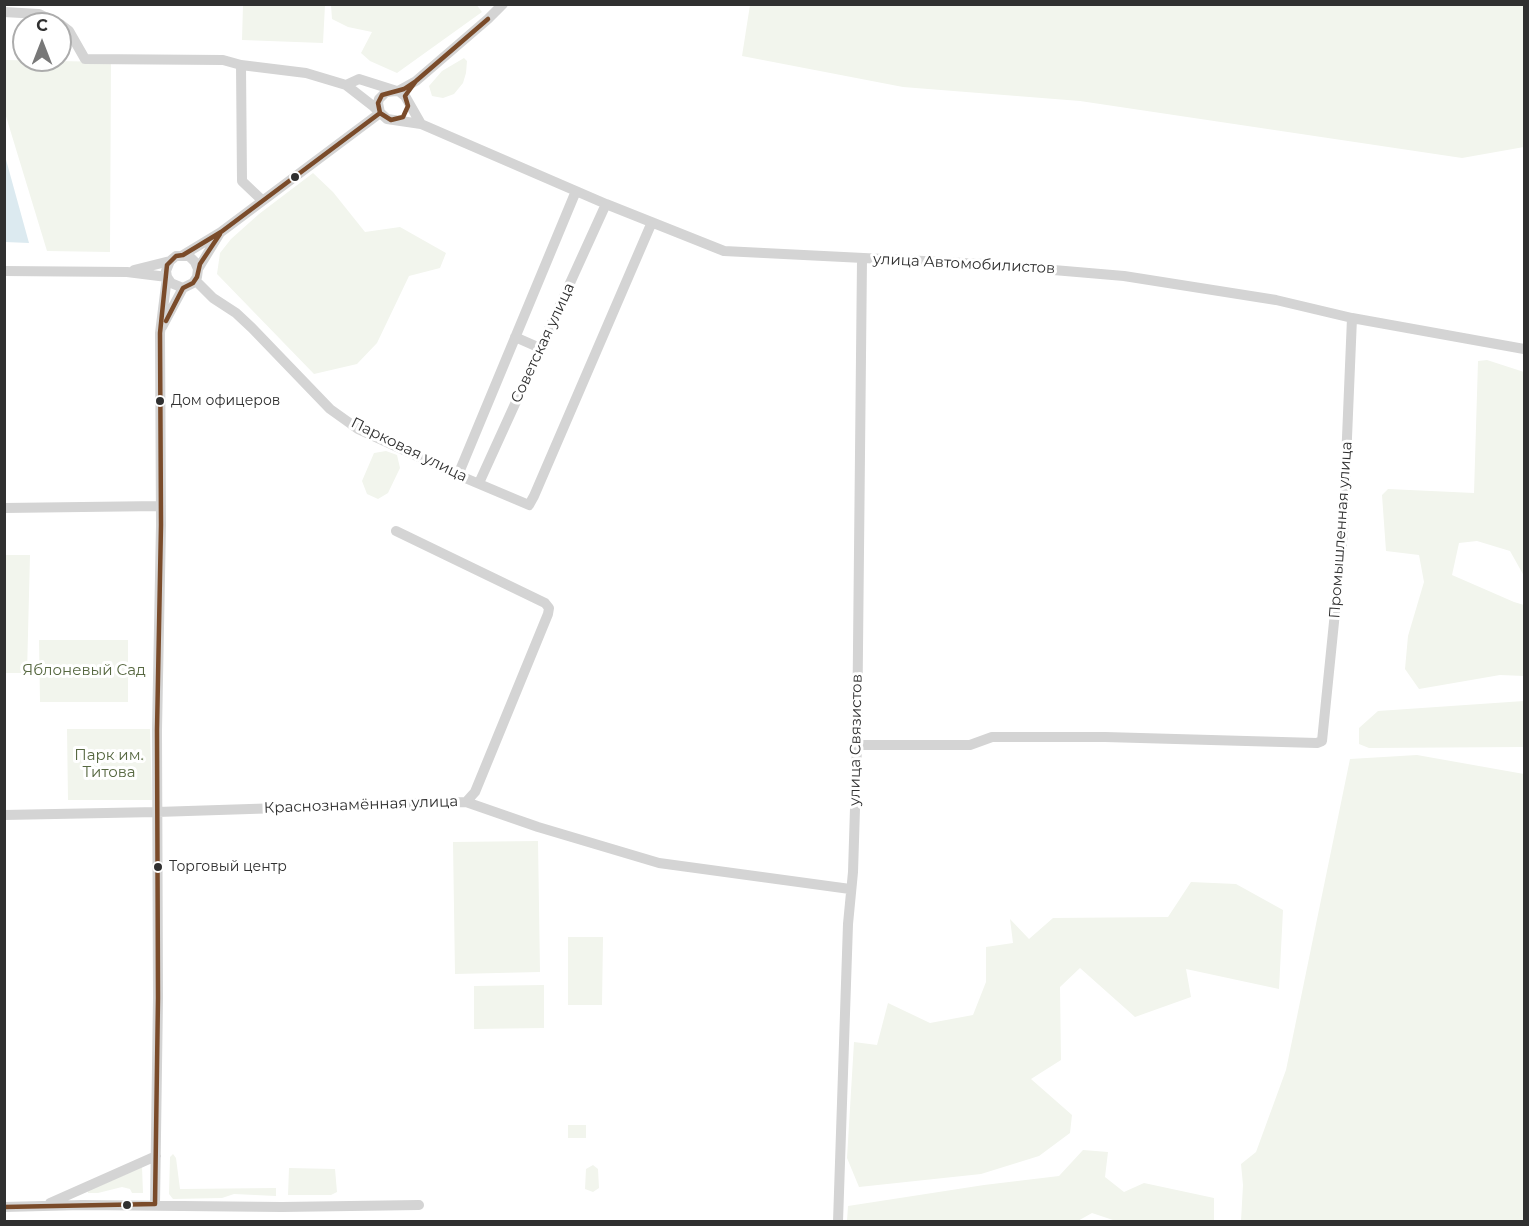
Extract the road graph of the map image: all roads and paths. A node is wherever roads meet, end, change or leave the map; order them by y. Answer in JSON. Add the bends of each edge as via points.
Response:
{"nodes":[{"id":1,"x":503,"y":4,"type":"edge"},
{"id":2,"x":72,"y":36,"type":"edge"},
{"id":3,"x":241,"y":65,"type":"junction"},
{"id":4,"x":346,"y":85,"type":"junction"},
{"id":5,"x":401,"y":94,"type":"junction"},
{"id":6,"x":380,"y":113,"type":"junction"},
{"id":7,"x":396,"y":120,"type":"junction"},
{"id":8,"x":421,"y":124,"type":"junction"},
{"id":9,"x":576,"y":191,"type":"junction"},
{"id":10,"x":262,"y":201,"type":"junction"},
{"id":11,"x":606,"y":204,"type":"junction"},
{"id":12,"x":652,"y":222,"type":"junction"},
{"id":13,"x":220,"y":232,"type":"junction"},
{"id":14,"x":183,"y":255,"type":"junction"},
{"id":15,"x":862,"y":259,"type":"junction"},
{"id":16,"x":170,"y":261,"type":"junction"},
{"id":17,"x":4,"y":271,"type":"edge"},
{"id":18,"x":128,"y":272,"type":"junction"},
{"id":19,"x":197,"y":274,"type":"junction"},
{"id":20,"x":167,"y":277,"type":"junction"},
{"id":21,"x":183,"y":288,"type":"junction"},
{"id":22,"x":1352,"y":318,"type":"junction"},
{"id":23,"x":160,"y":333,"type":"junction"},
{"id":24,"x":515,"y":337,"type":"junction"},
{"id":25,"x":540,"y":348,"type":"junction"},
{"id":26,"x":1524,"y":349,"type":"edge"},
{"id":27,"x":458,"y":475,"type":"junction"},
{"id":28,"x":479,"y":483,"type":"junction"},
{"id":29,"x":155,"y":506,"type":"junction"},
{"id":30,"x":4,"y":508,"type":"edge"},
{"id":31,"x":396,"y":531,"type":"dead end"},
{"id":32,"x":857,"y":745,"type":"junction"},
{"id":33,"x":466,"y":802,"type":"junction"},
{"id":34,"x":157,"y":812,"type":"junction"},
{"id":35,"x":4,"y":815,"type":"edge"},
{"id":36,"x":850,"y":890,"type":"junction"},
{"id":37,"x":156,"y":1156,"type":"junction"},
{"id":38,"x":81,"y":1188,"type":"junction"},
{"id":39,"x":82,"y":1204,"type":"junction"},
{"id":40,"x":155,"y":1204,"type":"junction"},
{"id":41,"x":419,"y":1205,"type":"dead end"},
{"id":42,"x":45,"y":1206,"type":"junction"},
{"id":43,"x":4,"y":1207,"type":"edge"},
{"id":44,"x":838,"y":1221,"type":"edge"}],
"edges":[{"from":1,"to":5,"type":"street"},
{"from":2,"to":3,"type":"street","via":[[85,59],[223,60]]},
{"from":3,"to":4,"type":"street","via":[[306,73]]},
{"from":3,"to":10,"type":"street","via":[[242,181]]},
{"from":4,"to":5,"type":"street","via":[[359,79]]},
{"from":4,"to":6,"type":"street"},
{"from":5,"to":6,"type":"street","via":[[386,92],[379,99]]},
{"from":5,"to":7,"type":"street","via":[[408,106]]},
{"from":5,"to":8,"type":"street"},
{"from":6,"to":7,"type":"street"},
{"from":6,"to":10,"type":"street"},
{"from":7,"to":8,"type":"street","name":"улица Автомобилистов"},
{"from":8,"to":9,"type":"street","name":"улица Автомобилистов"},
{"from":9,"to":11,"type":"street","name":"улица Автомобилистов"},
{"from":9,"to":24,"type":"street"},
{"from":10,"to":13,"type":"street"},
{"from":11,"to":12,"type":"street","name":"улица Автомобилистов"},
{"from":11,"to":25,"type":"street","name":"Советская улица"},
{"from":12,"to":15,"type":"street","name":"улица Автомобилистов","via":[[724,251]]},
{"from":12,"to":28,"type":"street","name":"Парковая улица","via":[[529,505]]},
{"from":13,"to":14,"type":"street"},
{"from":13,"to":19,"type":"street"},
{"from":14,"to":16,"type":"street"},
{"from":14,"to":19,"type":"street","via":[[191,258]]},
{"from":15,"to":22,"type":"street","name":"улица Автомобилистов","via":[[1124,276],[1276,300]]},
{"from":15,"to":32,"type":"street","name":"улица Связистов"},
{"from":16,"to":18,"type":"street"},
{"from":16,"to":20,"type":"street"},
{"from":17,"to":18,"type":"street"},
{"from":18,"to":20,"type":"street"},
{"from":19,"to":21,"type":"street","via":[[193,283]]},
{"from":19,"to":27,"type":"street","name":"Парковая улица","via":[[213,298],[252,328],[330,409],[358,429]]},
{"from":20,"to":21,"type":"street"},
{"from":20,"to":23,"type":"street"},
{"from":21,"to":23,"type":"street"},
{"from":22,"to":26,"type":"street","name":"улица Автомобилистов"},
{"from":22,"to":32,"type":"street","name":"Промышленная улица","via":[[1343,533],[1322,741],[992,737],[970,745]]},
{"from":23,"to":29,"type":"street"},
{"from":24,"to":25,"type":"street"},
{"from":24,"to":27,"type":"street"},
{"from":25,"to":28,"type":"street","name":"Советская улица"},
{"from":27,"to":28,"type":"street","name":"Парковая улица"},
{"from":29,"to":30,"type":"street"},
{"from":29,"to":34,"type":"street"},
{"from":31,"to":33,"type":"street","via":[[549,608],[475,792]]},
{"from":32,"to":36,"type":"street","name":"улица Связистов"},
{"from":33,"to":34,"type":"street","name":"Краснознамённая улица"},
{"from":33,"to":36,"type":"street","name":"Краснознамённая улица","via":[[659,864]]},
{"from":34,"to":35,"type":"street","name":"Краснознамённая улица"},
{"from":34,"to":37,"type":"street"},
{"from":36,"to":44,"type":"street","name":"улица Связистов"},
{"from":37,"to":38,"type":"street"},
{"from":37,"to":40,"type":"street"},
{"from":38,"to":39,"type":"street"},
{"from":38,"to":42,"type":"street"},
{"from":39,"to":40,"type":"street"},
{"from":39,"to":42,"type":"street"},
{"from":40,"to":41,"type":"street"},
{"from":42,"to":43,"type":"street"}]}
